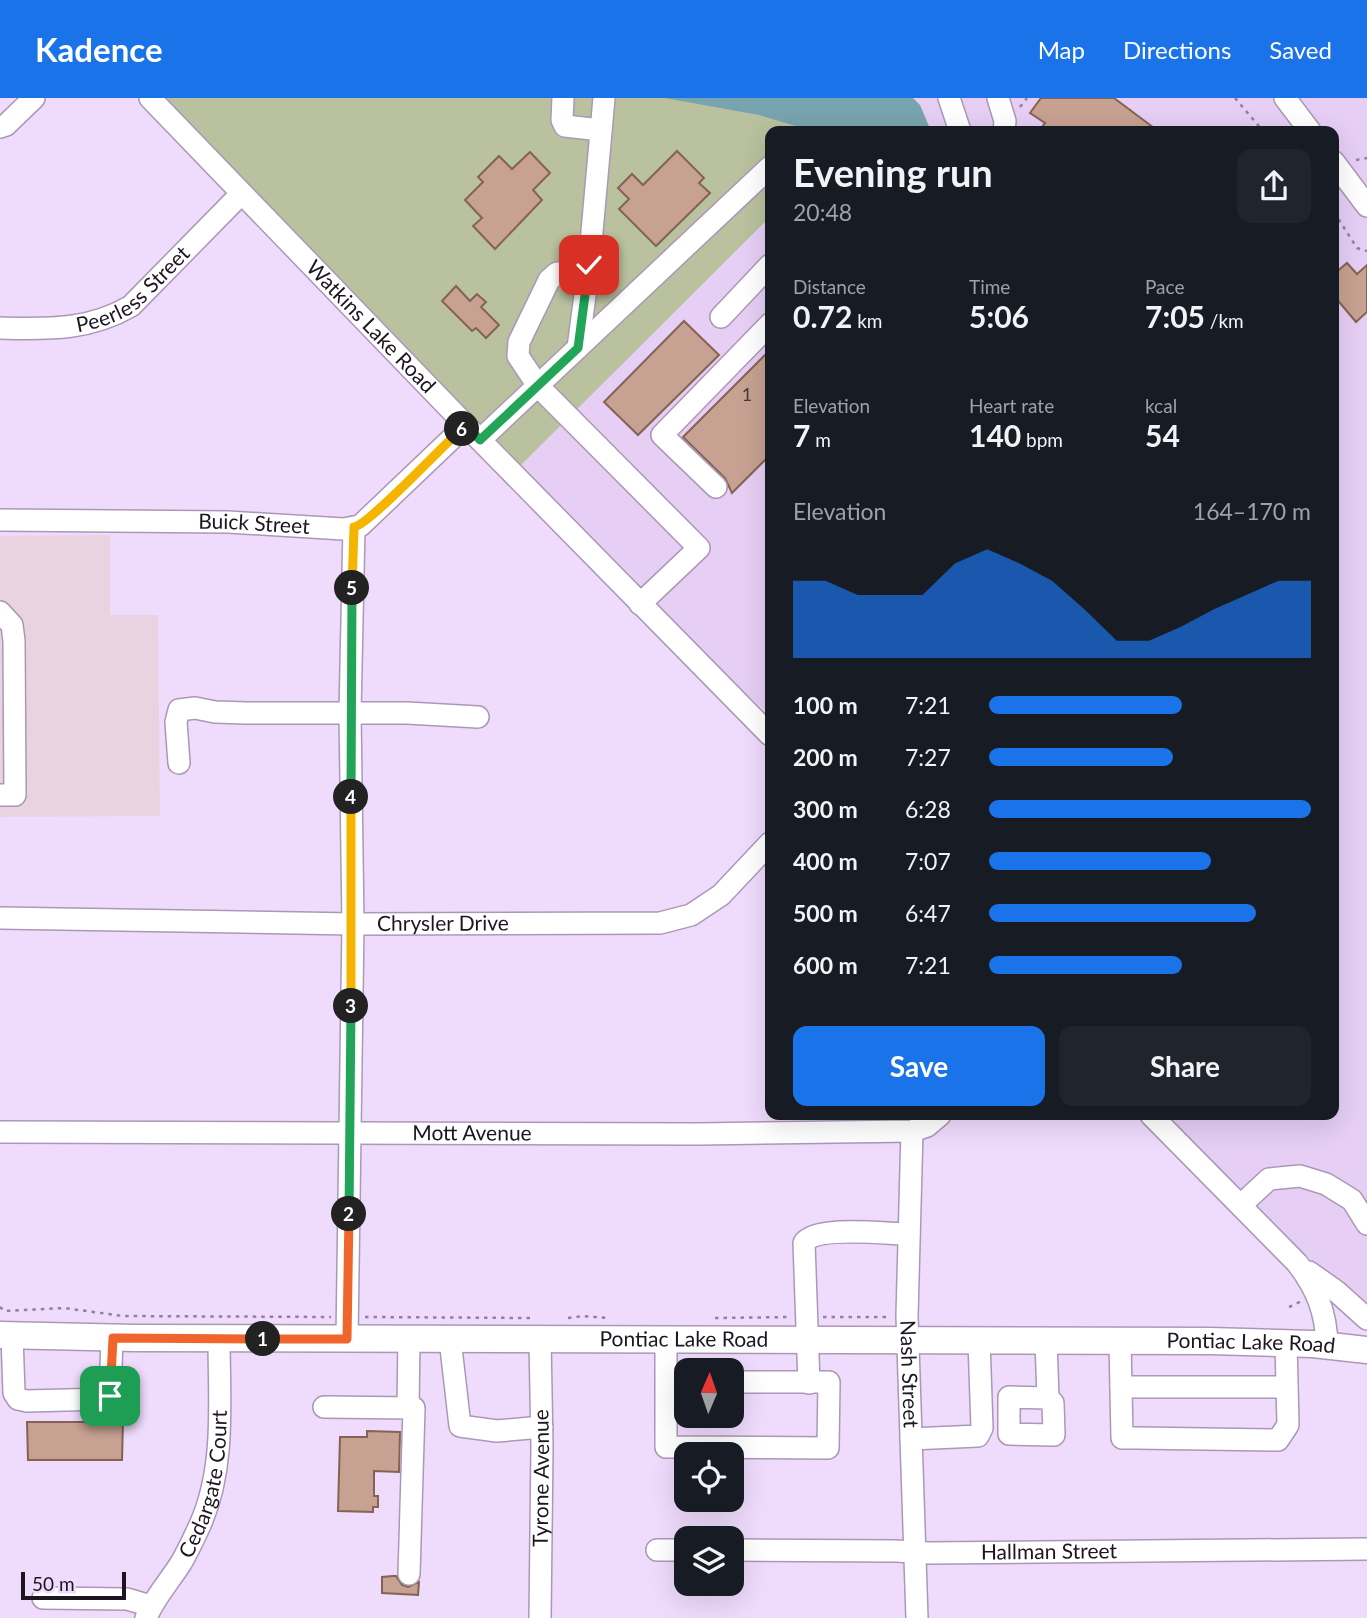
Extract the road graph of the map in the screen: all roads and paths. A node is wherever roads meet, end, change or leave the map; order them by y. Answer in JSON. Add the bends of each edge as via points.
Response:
{"nodes":[{"id":1,"x":34,"y":98,"type":"edge"},
{"id":2,"x":150,"y":98,"type":"edge"},
{"id":3,"x":563,"y":98,"type":"edge"},
{"id":4,"x":604,"y":98,"type":"edge"},
{"id":5,"x":949,"y":98,"type":"edge"},
{"id":6,"x":998,"y":98,"type":"edge"},
{"id":7,"x":1235,"y":98,"type":"edge"},
{"id":8,"x":1285,"y":98,"type":"edge"},
{"id":9,"x":958,"y":126,"type":"edge"},
{"id":10,"x":1004,"y":126,"type":"edge"},
{"id":11,"x":1260,"y":126,"type":"edge"},
{"id":12,"x":1306,"y":126,"type":"edge"},
{"id":13,"x":0,"y":127,"type":"edge"},
{"id":14,"x":601,"y":130,"type":"junction"},
{"id":15,"x":1339,"y":169,"type":"edge"},
{"id":16,"x":765,"y":172,"type":"edge"},
{"id":17,"x":241,"y":194,"type":"junction"},
{"id":18,"x":1367,"y":206,"type":"edge"},
{"id":19,"x":1339,"y":220,"type":"edge"},
{"id":20,"x":1367,"y":251,"type":"edge"},
{"id":21,"x":765,"y":270,"type":"edge"},
{"id":22,"x":587,"y":281,"type":"junction"},
{"id":23,"x":721,"y":317,"type":"dead end"},
{"id":24,"x":0,"y":328,"type":"edge"},
{"id":25,"x":765,"y":329,"type":"edge"},
{"id":26,"x":578,"y":348,"type":"junction"},
{"id":27,"x":538,"y":386,"type":"junction"},
{"id":28,"x":473,"y":433,"type":"junction"},
{"id":29,"x":716,"y":488,"type":"dead end"},
{"id":30,"x":0,"y":520,"type":"edge"},
{"id":31,"x":354,"y":527,"type":"junction"},
{"id":32,"x":640,"y":604,"type":"junction"},
{"id":33,"x":0,"y":612,"type":"edge"},
{"id":34,"x":350,"y":713,"type":"junction"},
{"id":35,"x":478,"y":717,"type":"dead end"},
{"id":36,"x":765,"y":730,"type":"edge"},
{"id":37,"x":179,"y":763,"type":"dead end"},
{"id":38,"x":0,"y":795,"type":"edge"},
{"id":39,"x":765,"y":848,"type":"edge"},
{"id":40,"x":0,"y":918,"type":"edge"},
{"id":41,"x":353,"y":924,"type":"junction"},
{"id":42,"x":934,"y":1120,"type":"edge"},
{"id":43,"x":1156,"y":1120,"type":"edge"},
{"id":44,"x":912,"y":1131,"type":"junction"},
{"id":45,"x":0,"y":1132,"type":"edge"},
{"id":46,"x":351,"y":1132,"type":"junction"},
{"id":47,"x":1241,"y":1205,"type":"junction"},
{"id":48,"x":1367,"y":1224,"type":"edge"},
{"id":49,"x":909,"y":1234,"type":"junction"},
{"id":50,"x":1297,"y":1263,"type":"junction"},
{"id":51,"x":0,"y":1307,"type":"edge"},
{"id":52,"x":564,"y":1318,"type":"dead end"},
{"id":53,"x":608,"y":1318,"type":"dead end"},
{"id":54,"x":711,"y":1318,"type":"dead end"},
{"id":55,"x":1367,"y":1319,"type":"edge"},
{"id":56,"x":347,"y":1324,"type":"junction"},
{"id":57,"x":537,"y":1329,"type":"junction"},
{"id":58,"x":808,"y":1329,"type":"junction"},
{"id":59,"x":904,"y":1329,"type":"junction"},
{"id":60,"x":6,"y":1336,"type":"edge"},
{"id":61,"x":113,"y":1338,"type":"junction"},
{"id":62,"x":219,"y":1338,"type":"junction"},
{"id":63,"x":409,"y":1339,"type":"junction"},
{"id":64,"x":450,"y":1339,"type":"junction"},
{"id":65,"x":666,"y":1340,"type":"junction"},
{"id":66,"x":979,"y":1341,"type":"junction"},
{"id":67,"x":1046,"y":1341,"type":"junction"},
{"id":68,"x":1120,"y":1341,"type":"junction"},
{"id":69,"x":1286,"y":1343,"type":"junction"},
{"id":70,"x":1327,"y":1345,"type":"junction"},
{"id":71,"x":1367,"y":1350,"type":"edge"},
{"id":72,"x":674,"y":1373,"type":"edge"},
{"id":73,"x":744,"y":1382,"type":"edge"},
{"id":74,"x":809,"y":1383,"type":"junction"},
{"id":75,"x":1121,"y":1387,"type":"junction"},
{"id":76,"x":1287,"y":1387,"type":"junction"},
{"id":77,"x":674,"y":1394,"type":"edge"},
{"id":78,"x":1048,"y":1398,"type":"dead end"},
{"id":79,"x":324,"y":1407,"type":"dead end"},
{"id":80,"x":408,"y":1408,"type":"junction"},
{"id":81,"x":542,"y":1427,"type":"junction"},
{"id":82,"x":911,"y":1439,"type":"junction"},
{"id":83,"x":1367,"y":1549,"type":"edge"},
{"id":84,"x":657,"y":1550,"type":"dead end"},
{"id":85,"x":674,"y":1550,"type":"edge"},
{"id":86,"x":744,"y":1550,"type":"edge"},
{"id":87,"x":915,"y":1552,"type":"junction"},
{"id":88,"x":409,"y":1574,"type":"dead end"},
{"id":89,"x":43,"y":1598,"type":"dead end"},
{"id":90,"x":149,"y":1612,"type":"edge"},
{"id":91,"x":540,"y":1618,"type":"edge"},
{"id":92,"x":917,"y":1618,"type":"edge"}],
"edges":[{"from":1,"to":13,"type":"street"},
{"from":2,"to":17,"type":"street","name":"Watkins Lake Road"},
{"from":3,"to":14,"type":"street","via":[[565,126]]},
{"from":4,"to":14,"type":"street"},
{"from":5,"to":9,"type":"street"},
{"from":6,"to":10,"type":"street"},
{"from":7,"to":11,"type":"path"},
{"from":8,"to":12,"type":"street"},
{"from":14,"to":22,"type":"street"},
{"from":15,"to":18,"type":"street"},
{"from":16,"to":26,"type":"street"},
{"from":17,"to":24,"type":"street","name":"Peerless Street","via":[[131,306],[115,316],[85,326]]},
{"from":17,"to":28,"type":"street","name":"Watkins Lake Road"},
{"from":19,"to":20,"type":"path","via":[[1357,248]]},
{"from":21,"to":23,"type":"street"},
{"from":22,"to":26,"type":"street"},
{"from":22,"to":27,"type":"street","via":[[573,273],[557,274],[549,280],[519,342],[518,356]]},
{"from":25,"to":29,"type":"street","via":[[662,435]]},
{"from":26,"to":27,"type":"street"},
{"from":27,"to":28,"type":"street"},
{"from":27,"to":32,"type":"street","via":[[699,548]]},
{"from":28,"to":31,"type":"street"},
{"from":28,"to":32,"type":"street","name":"Watkins Lake Road"},
{"from":30,"to":31,"type":"street","name":"Buick Street"},
{"from":31,"to":34,"type":"street"},
{"from":32,"to":36,"type":"street","name":"Watkins Lake Road"},
{"from":33,"to":38,"type":"street","via":[[12,625],[14,640],[15,795]]},
{"from":34,"to":35,"type":"street"},
{"from":34,"to":37,"type":"street","via":[[179,710]]},
{"from":34,"to":41,"type":"street"},
{"from":39,"to":41,"type":"street","name":"Chrysler Drive","via":[[721,895],[691,915],[660,923]]},
{"from":40,"to":41,"type":"street","name":"Chrysler Drive"},
{"from":41,"to":46,"type":"street"},
{"from":42,"to":44,"type":"street","name":"Mott Avenue"},
{"from":43,"to":47,"type":"street"},
{"from":44,"to":46,"type":"street","name":"Mott Avenue"},
{"from":44,"to":49,"type":"street","name":"Nash Street"},
{"from":45,"to":46,"type":"street","name":"Mott Avenue"},
{"from":46,"to":56,"type":"street"},
{"from":47,"to":48,"type":"street","via":[[1269,1180],[1300,1176],[1326,1184],[1352,1200]]},
{"from":47,"to":50,"type":"street"},
{"from":49,"to":58,"type":"street","via":[[825,1233],[808,1238],[803,1255]]},
{"from":49,"to":59,"type":"street","name":"Nash Street"},
{"from":50,"to":55,"type":"street"},
{"from":50,"to":70,"type":"street","via":[[1321,1302]]},
{"from":51,"to":56,"type":"path","via":[[4,1311],[64,1308],[123,1316]]},
{"from":52,"to":53,"type":"path"},
{"from":54,"to":58,"type":"path"},
{"from":56,"to":57,"type":"path"},
{"from":56,"to":62,"type":"main road","name":"Pontiac Lake Road"},
{"from":56,"to":63,"type":"main road","name":"Pontiac Lake Road"},
{"from":57,"to":64,"type":"main road","name":"Pontiac Lake Road"},
{"from":57,"to":65,"type":"main road","name":"Pontiac Lake Road"},
{"from":57,"to":81,"type":"street","name":"Tyrone Avenue"},
{"from":58,"to":59,"type":"main road","name":"Pontiac Lake Road"},
{"from":58,"to":59,"type":"path"},
{"from":58,"to":65,"type":"main road","name":"Pontiac Lake Road"},
{"from":58,"to":74,"type":"street"},
{"from":59,"to":66,"type":"main road","name":"Pontiac Lake Road"},
{"from":59,"to":82,"type":"street","name":"Nash Street"},
{"from":60,"to":61,"type":"main road","name":"Pontiac Lake Road"},
{"from":60,"to":61,"type":"street","via":[[14,1393],[27,1401],[110,1396]]},
{"from":61,"to":62,"type":"main road","name":"Pontiac Lake Road"},
{"from":62,"to":90,"type":"street","name":"Cedargate Court","via":[[220,1427],[212,1492],[181,1562]]},
{"from":63,"to":64,"type":"main road","name":"Pontiac Lake Road"},
{"from":63,"to":80,"type":"street"},
{"from":64,"to":81,"type":"street","via":[[460,1426],[497,1431]]},
{"from":65,"to":72,"type":"street"},
{"from":66,"to":67,"type":"main road","name":"Pontiac Lake Road"},
{"from":66,"to":82,"type":"street","via":[[982,1428],[978,1436]]},
{"from":67,"to":68,"type":"main road","name":"Pontiac Lake Road"},
{"from":67,"to":78,"type":"street"},
{"from":68,"to":69,"type":"main road","name":"Pontiac Lake Road"},
{"from":68,"to":75,"type":"street"},
{"from":69,"to":70,"type":"main road","name":"Pontiac Lake Road"},
{"from":69,"to":76,"type":"street"},
{"from":70,"to":71,"type":"main road","name":"Pontiac Lake Road"},
{"from":73,"to":74,"type":"street"},
{"from":74,"to":77,"type":"street","via":[[829,1382],[828,1448],[666,1447]]},
{"from":75,"to":76,"type":"street"},
{"from":75,"to":76,"type":"street","via":[[1122,1438],[1278,1440],[1288,1425]]},
{"from":79,"to":80,"type":"street"},
{"from":80,"to":88,"type":"street","via":[[414,1408]]},
{"from":81,"to":91,"type":"street","name":"Tyrone Avenue"},
{"from":82,"to":87,"type":"street","name":"Nash Street"},
{"from":83,"to":87,"type":"street","name":"Hallman Street"},
{"from":84,"to":85,"type":"street"},
{"from":86,"to":87,"type":"street","name":"Hallman Street"},
{"from":87,"to":92,"type":"street","name":"Nash Street"},
{"from":89,"to":90,"type":"street","via":[[127,1599]]}]}
